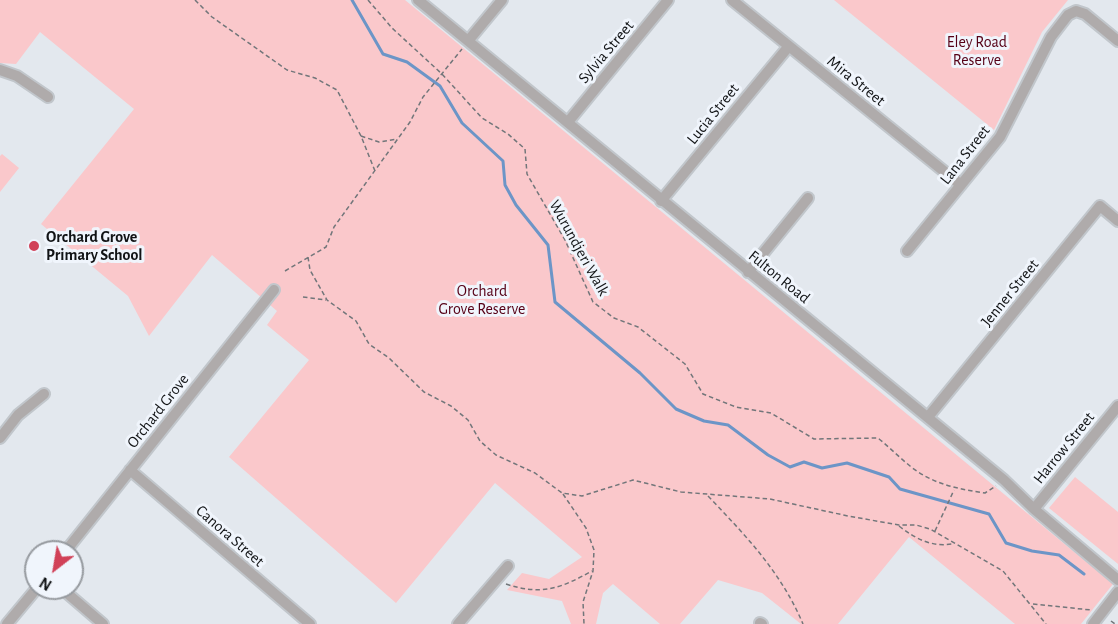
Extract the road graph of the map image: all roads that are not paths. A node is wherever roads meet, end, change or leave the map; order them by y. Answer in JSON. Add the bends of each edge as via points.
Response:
{"nodes":[{"id":1,"x":418,"y":0,"type":"edge"},
{"id":2,"x":502,"y":0,"type":"edge"},
{"id":3,"x":668,"y":0,"type":"edge"},
{"id":4,"x":732,"y":0,"type":"edge"},
{"id":5,"x":468,"y":41,"type":"junction"},
{"id":6,"x":1118,"y":41,"type":"edge"},
{"id":7,"x":789,"y":45,"type":"junction"},
{"id":8,"x":0,"y":70,"type":"edge"},
{"id":9,"x":48,"y":97,"type":"dead end"},
{"id":10,"x":568,"y":122,"type":"junction"},
{"id":11,"x":961,"y":185,"type":"junction"},
{"id":12,"x":808,"y":198,"type":"dead end"},
{"id":13,"x":661,"y":201,"type":"junction"},
{"id":14,"x":1118,"y":221,"type":"edge"},
{"id":15,"x":907,"y":250,"type":"dead end"},
{"id":16,"x":748,"y":272,"type":"junction"},
{"id":17,"x":274,"y":290,"type":"dead end"},
{"id":18,"x":44,"y":394,"type":"dead end"},
{"id":19,"x":1118,"y":406,"type":"edge"},
{"id":20,"x":928,"y":417,"type":"junction"},
{"id":21,"x":0,"y":438,"type":"edge"},
{"id":22,"x":130,"y":470,"type":"junction"},
{"id":23,"x":1034,"y":509,"type":"junction"},
{"id":24,"x":75,"y":540,"type":"edge"},
{"id":25,"x":508,"y":566,"type":"dead end"},
{"id":26,"x":1118,"y":580,"type":"edge"},
{"id":27,"x":1118,"y":592,"type":"edge"},
{"id":28,"x":26,"y":600,"type":"edge"},
{"id":29,"x":75,"y":600,"type":"edge"},
{"id":30,"x":7,"y":624,"type":"edge"},
{"id":31,"x":103,"y":624,"type":"edge"},
{"id":32,"x":310,"y":624,"type":"edge"},
{"id":33,"x":458,"y":624,"type":"edge"},
{"id":34,"x":1093,"y":624,"type":"edge"}],
"edges":[{"from":1,"to":5,"type":"street","name":"Fulton Road"},
{"from":2,"to":5,"type":"street"},
{"from":3,"to":10,"type":"street","name":"Sylvia Street"},
{"from":4,"to":7,"type":"street","name":"Mira Street"},
{"from":5,"to":10,"type":"street","name":"Fulton Road"},
{"from":6,"to":11,"type":"street","name":"Lana Street","via":[[1084,14],[1076,11],[1068,15],[1051,37],[1000,137]]},
{"from":7,"to":11,"type":"street","name":"Mira Street"},
{"from":7,"to":13,"type":"street","name":"Lucia Street"},
{"from":8,"to":9,"type":"street","via":[[17,76]]},
{"from":10,"to":13,"type":"street","name":"Fulton Road"},
{"from":11,"to":15,"type":"street","name":"Lana Street"},
{"from":12,"to":16,"type":"street"},
{"from":13,"to":16,"type":"street","name":"Fulton Road"},
{"from":14,"to":20,"type":"street","name":"Jenner Street","via":[[1100,206]]},
{"from":16,"to":20,"type":"street","name":"Fulton Road"},
{"from":17,"to":22,"type":"street","name":"Orchard Grove"},
{"from":18,"to":21,"type":"street","via":[[18,415]]},
{"from":19,"to":23,"type":"street","name":"Harrow Street"},
{"from":20,"to":23,"type":"street","name":"Fulton Road"},
{"from":22,"to":24,"type":"street","name":"Orchard Grove"},
{"from":22,"to":32,"type":"street","name":"Canora Street"},
{"from":23,"to":26,"type":"street","name":"Fulton Road"},
{"from":25,"to":33,"type":"street"},
{"from":27,"to":34,"type":"street"},
{"from":28,"to":30,"type":"street"},
{"from":29,"to":31,"type":"street"}]}
